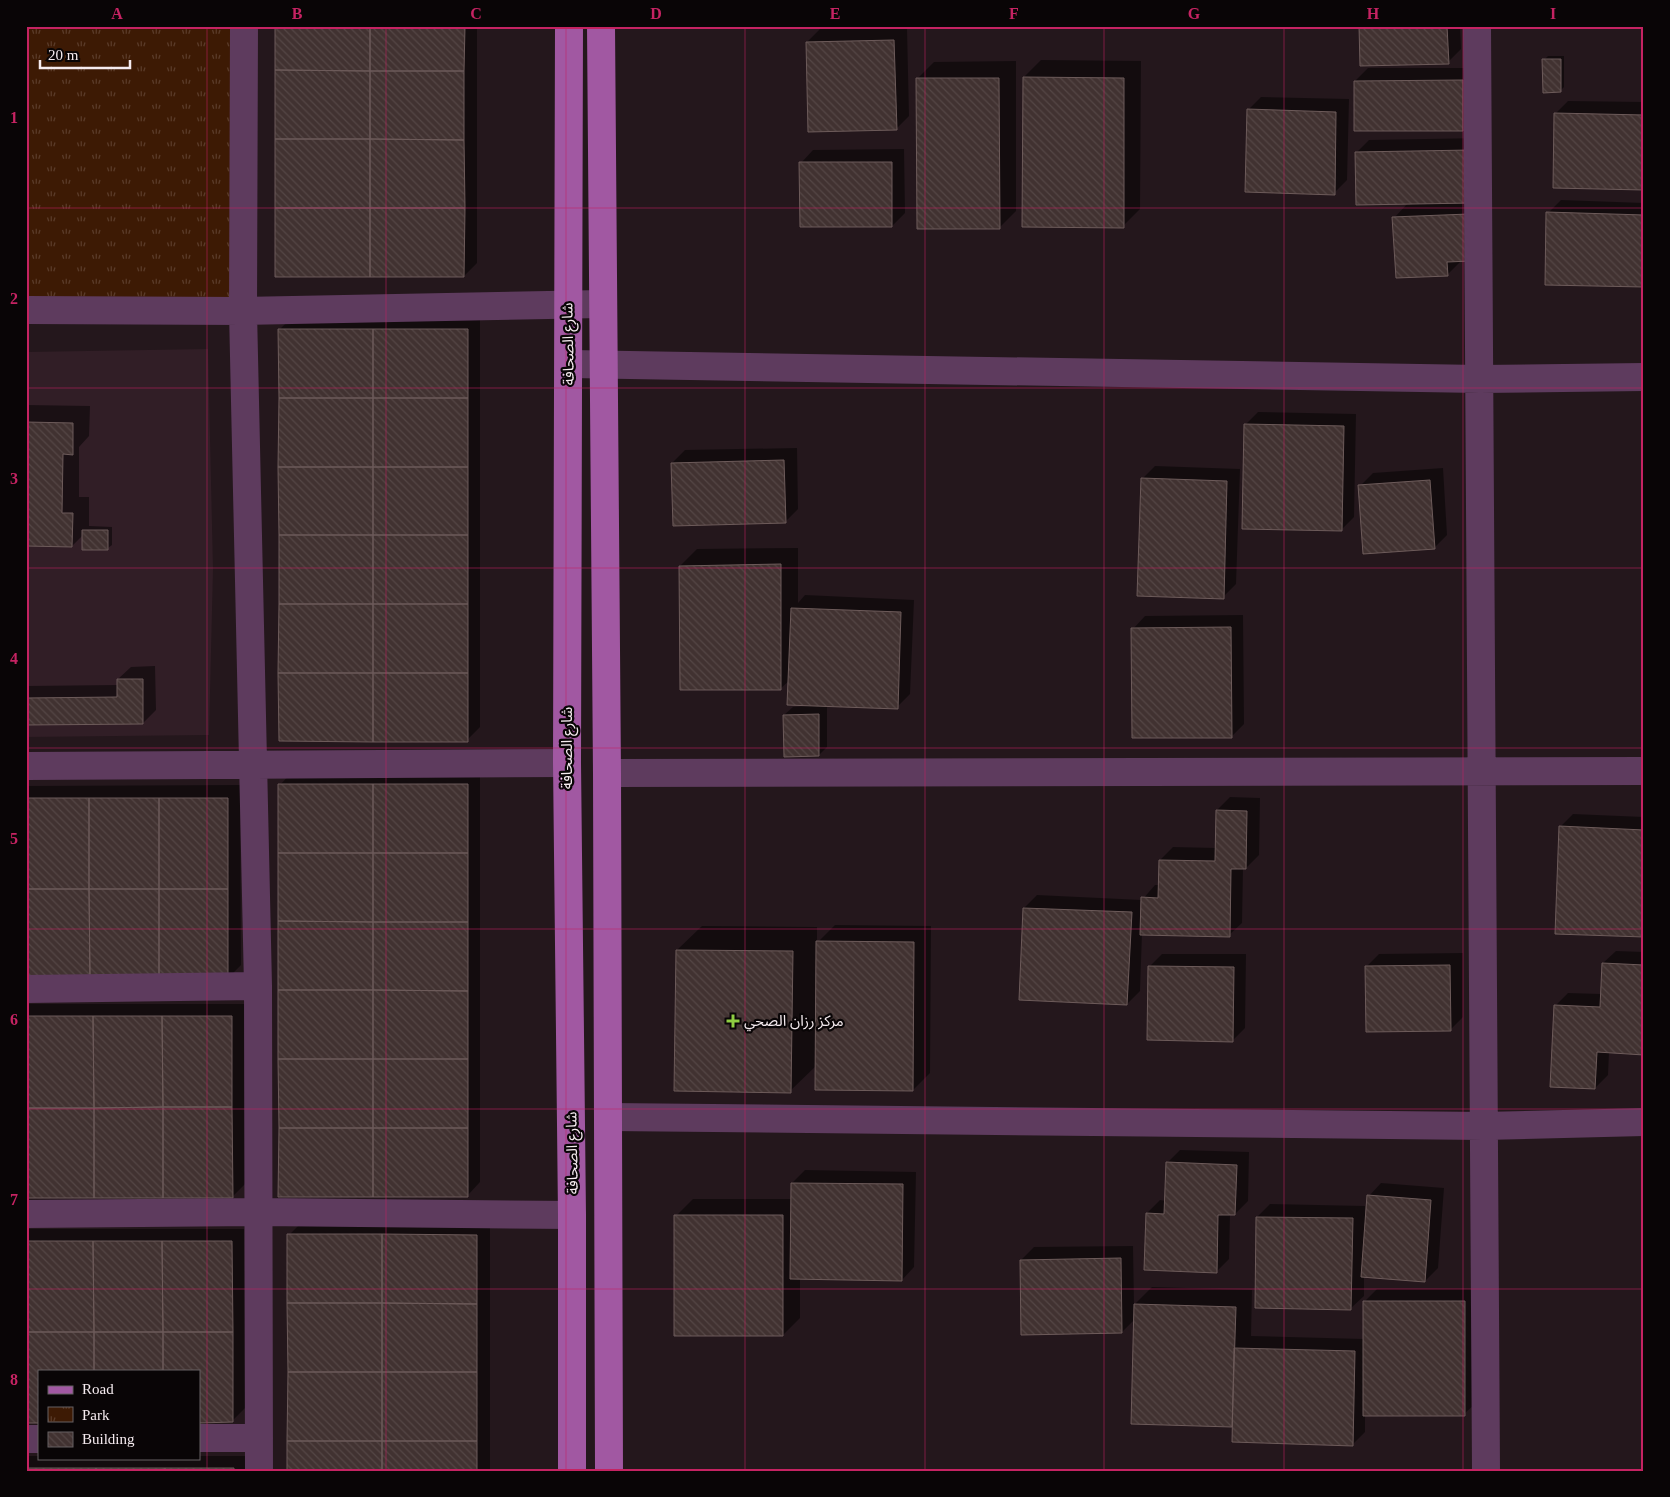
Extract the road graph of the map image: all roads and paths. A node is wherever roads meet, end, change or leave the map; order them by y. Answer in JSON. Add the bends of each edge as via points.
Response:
{"nodes":[{"id":1,"x":244,"y":26,"type":"edge"},
{"id":2,"x":569,"y":26,"type":"edge"},
{"id":3,"x":601,"y":26,"type":"edge"},
{"id":4,"x":1476,"y":26,"type":"edge"},
{"id":5,"x":602,"y":304,"type":"junction"},
{"id":6,"x":567,"y":305,"type":"junction"},
{"id":7,"x":26,"y":310,"type":"edge"},
{"id":8,"x":242,"y":311,"type":"junction"},
{"id":9,"x":570,"y":364,"type":"junction"},
{"id":10,"x":604,"y":364,"type":"junction"},
{"id":11,"x":1644,"y":378,"type":"edge"},
{"id":12,"x":1480,"y":379,"type":"junction"},
{"id":13,"x":566,"y":763,"type":"junction"},
{"id":14,"x":26,"y":766,"type":"edge"},
{"id":15,"x":253,"y":766,"type":"junction"},
{"id":16,"x":1644,"y":771,"type":"edge"},
{"id":17,"x":1482,"y":772,"type":"junction"},
{"id":18,"x":607,"y":773,"type":"junction"},
{"id":19,"x":258,"y":986,"type":"junction"},
{"id":20,"x":26,"y":989,"type":"edge"},
{"id":21,"x":609,"y":1117,"type":"junction"},
{"id":22,"x":1644,"y":1122,"type":"edge"},
{"id":23,"x":1483,"y":1126,"type":"junction"},
{"id":24,"x":260,"y":1212,"type":"junction"},
{"id":25,"x":26,"y":1214,"type":"edge"},
{"id":26,"x":572,"y":1215,"type":"junction"},
{"id":27,"x":200,"y":1438,"type":"edge"},
{"id":28,"x":259,"y":1438,"type":"junction"},
{"id":29,"x":259,"y":1471,"type":"edge"},
{"id":30,"x":572,"y":1471,"type":"edge"},
{"id":31,"x":609,"y":1471,"type":"edge"},
{"id":32,"x":1486,"y":1471,"type":"edge"}],
"edges":[{"from":1,"to":8,"type":"street"},
{"from":2,"to":6,"type":"main road","name":"شارع الصحافة"},
{"from":3,"to":5,"type":"main road"},
{"from":4,"to":12,"type":"street"},
{"from":5,"to":6,"type":"street"},
{"from":5,"to":10,"type":"main road"},
{"from":6,"to":8,"type":"street"},
{"from":6,"to":9,"type":"main road","name":"شارع الصحافة"},
{"from":7,"to":8,"type":"street"},
{"from":8,"to":15,"type":"street"},
{"from":9,"to":10,"type":"street"},
{"from":9,"to":13,"type":"main road","name":"شارع الصحافة"},
{"from":10,"to":12,"type":"street"},
{"from":10,"to":18,"type":"main road"},
{"from":11,"to":12,"type":"street"},
{"from":12,"to":17,"type":"street"},
{"from":13,"to":15,"type":"street"},
{"from":13,"to":26,"type":"main road","name":"شارع الصحافة"},
{"from":14,"to":15,"type":"street"},
{"from":15,"to":19,"type":"street"},
{"from":16,"to":17,"type":"street"},
{"from":17,"to":18,"type":"street"},
{"from":17,"to":23,"type":"street"},
{"from":18,"to":21,"type":"main road"},
{"from":19,"to":20,"type":"street"},
{"from":19,"to":24,"type":"street"},
{"from":21,"to":23,"type":"street"},
{"from":21,"to":31,"type":"main road"},
{"from":22,"to":23,"type":"street"},
{"from":23,"to":32,"type":"street"},
{"from":24,"to":25,"type":"street"},
{"from":24,"to":26,"type":"street"},
{"from":24,"to":28,"type":"street"},
{"from":26,"to":30,"type":"main road","name":"شارع الصحافة"},
{"from":27,"to":28,"type":"street"},
{"from":28,"to":29,"type":"street"}]}
